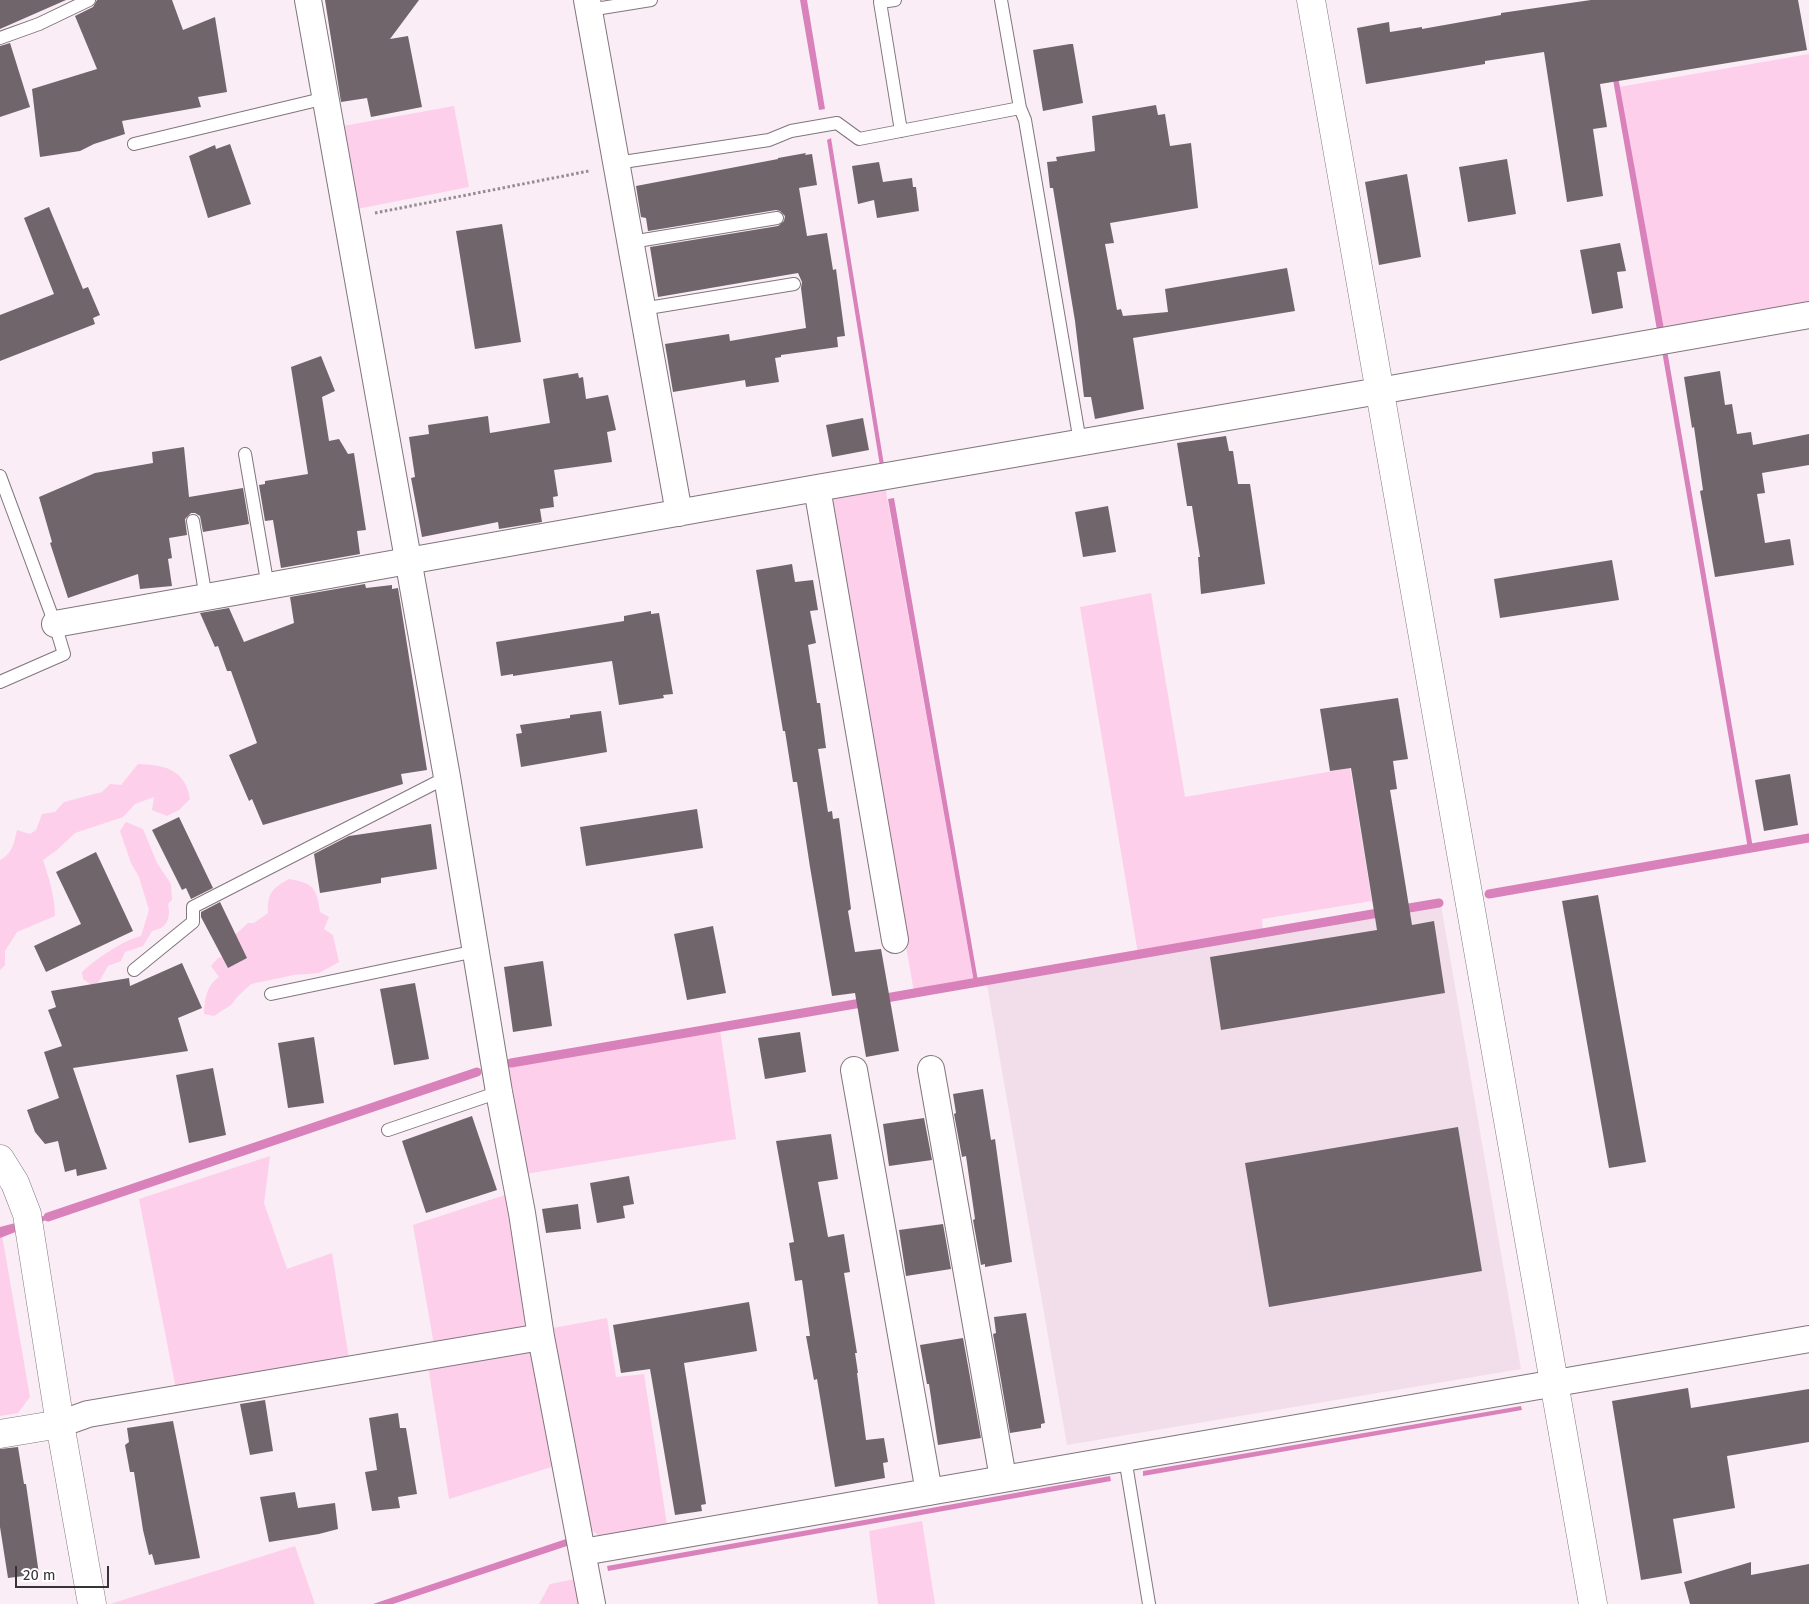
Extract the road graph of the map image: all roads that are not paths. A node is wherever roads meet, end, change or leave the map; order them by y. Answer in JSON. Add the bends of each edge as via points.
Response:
{"nodes":[{"id":1,"x":89,"y":0,"type":"edge"},
{"id":2,"x":308,"y":0,"type":"edge"},
{"id":3,"x":651,"y":0,"type":"edge"},
{"id":4,"x":894,"y":0,"type":"edge"},
{"id":5,"x":1001,"y":0,"type":"edge"},
{"id":6,"x":1311,"y":0,"type":"edge"},
{"id":7,"x":588,"y":5,"type":"edge"},
{"id":8,"x":0,"y":38,"type":"edge"},
{"id":9,"x":326,"y":98,"type":"junction"},
{"id":10,"x":1020,"y":108,"type":"junction"},
{"id":11,"x":901,"y":131,"type":"junction"},
{"id":12,"x":134,"y":144,"type":"dead end"},
{"id":13,"x":617,"y":166,"type":"junction"},
{"id":14,"x":777,"y":218,"type":"dead end"},
{"id":15,"x":631,"y":242,"type":"junction"},
{"id":16,"x":794,"y":284,"type":"dead end"},
{"id":17,"x":642,"y":309,"type":"junction"},
{"id":18,"x":1809,"y":315,"type":"edge"},
{"id":19,"x":1379,"y":392,"type":"junction"},
{"id":20,"x":1080,"y":442,"type":"junction"},
{"id":21,"x":245,"y":454,"type":"dead end"},
{"id":22,"x":0,"y":476,"type":"edge"},
{"id":23,"x":817,"y":488,"type":"junction"},
{"id":24,"x":679,"y":513,"type":"junction"},
{"id":25,"x":193,"y":521,"type":"dead end"},
{"id":26,"x":409,"y":562,"type":"junction"},
{"id":27,"x":268,"y":587,"type":"junction"},
{"id":28,"x":206,"y":598,"type":"junction"},
{"id":29,"x":55,"y":624,"type":"junction"},
{"id":30,"x":0,"y":682,"type":"edge"},
{"id":31,"x":447,"y":777,"type":"junction"},
{"id":32,"x":895,"y":940,"type":"dead end"},
{"id":33,"x":476,"y":950,"type":"junction"},
{"id":34,"x":134,"y":970,"type":"dead end"},
{"id":35,"x":271,"y":994,"type":"dead end"},
{"id":36,"x":854,"y":1070,"type":"dead end"},
{"id":37,"x":931,"y":1070,"type":"dead end"},
{"id":38,"x":499,"y":1092,"type":"junction"},
{"id":39,"x":388,"y":1130,"type":"dead end"},
{"id":40,"x":0,"y":1159,"type":"edge"},
{"id":41,"x":541,"y":1336,"type":"junction"},
{"id":42,"x":1809,"y":1339,"type":"edge"},
{"id":43,"x":1554,"y":1385,"type":"junction"},
{"id":44,"x":60,"y":1424,"type":"junction"},
{"id":45,"x":0,"y":1434,"type":"edge"},
{"id":46,"x":1125,"y":1458,"type":"junction"},
{"id":47,"x":1003,"y":1478,"type":"junction"},
{"id":48,"x":929,"y":1492,"type":"junction"},
{"id":49,"x":583,"y":1552,"type":"junction"},
{"id":50,"x":92,"y":1604,"type":"edge"},
{"id":51,"x":592,"y":1604,"type":"edge"},
{"id":52,"x":1149,"y":1604,"type":"edge"},
{"id":53,"x":1593,"y":1604,"type":"edge"}],
"edges":[{"from":1,"to":8,"type":"lane"},
{"from":2,"to":9,"type":"street"},
{"from":3,"to":7,"type":"lane"},
{"from":4,"to":11,"type":"lane","via":[[880,2]]},
{"from":5,"to":10,"type":"lane"},
{"from":6,"to":19,"type":"street"},
{"from":7,"to":13,"type":"street"},
{"from":9,"to":12,"type":"lane"},
{"from":9,"to":26,"type":"street"},
{"from":10,"to":11,"type":"lane"},
{"from":10,"to":20,"type":"lane","via":[[1025,120]]},
{"from":11,"to":13,"type":"lane","via":[[859,139],[837,123],[791,131],[769,140],[623,162]]},
{"from":13,"to":15,"type":"street"},
{"from":14,"to":15,"type":"lane"},
{"from":15,"to":17,"type":"street"},
{"from":16,"to":17,"type":"lane"},
{"from":17,"to":24,"type":"street"},
{"from":18,"to":19,"type":"street"},
{"from":19,"to":20,"type":"street"},
{"from":19,"to":43,"type":"street"},
{"from":20,"to":23,"type":"street"},
{"from":21,"to":27,"type":"lane"},
{"from":22,"to":29,"type":"lane"},
{"from":23,"to":24,"type":"street"},
{"from":23,"to":32,"type":"street"},
{"from":24,"to":26,"type":"street"},
{"from":25,"to":28,"type":"lane"},
{"from":26,"to":27,"type":"street"},
{"from":26,"to":31,"type":"street"},
{"from":27,"to":28,"type":"street"},
{"from":28,"to":29,"type":"street"},
{"from":29,"to":30,"type":"lane","via":[[64,654]]},
{"from":31,"to":33,"type":"street"},
{"from":31,"to":34,"type":"lane","via":[[194,907],[193,922]]},
{"from":33,"to":35,"type":"lane"},
{"from":33,"to":38,"type":"street"},
{"from":36,"to":48,"type":"street"},
{"from":37,"to":47,"type":"street"},
{"from":38,"to":39,"type":"lane"},
{"from":38,"to":41,"type":"street"},
{"from":40,"to":44,"type":"street","via":[[15,1183],[27,1214]]},
{"from":41,"to":44,"type":"street","via":[[88,1414]]},
{"from":41,"to":49,"type":"street"},
{"from":42,"to":43,"type":"street"},
{"from":43,"to":46,"type":"street"},
{"from":43,"to":53,"type":"street"},
{"from":44,"to":45,"type":"street"},
{"from":44,"to":50,"type":"street"},
{"from":46,"to":47,"type":"street"},
{"from":46,"to":52,"type":"lane"},
{"from":47,"to":48,"type":"street"},
{"from":48,"to":49,"type":"street"},
{"from":49,"to":51,"type":"street"}]}
